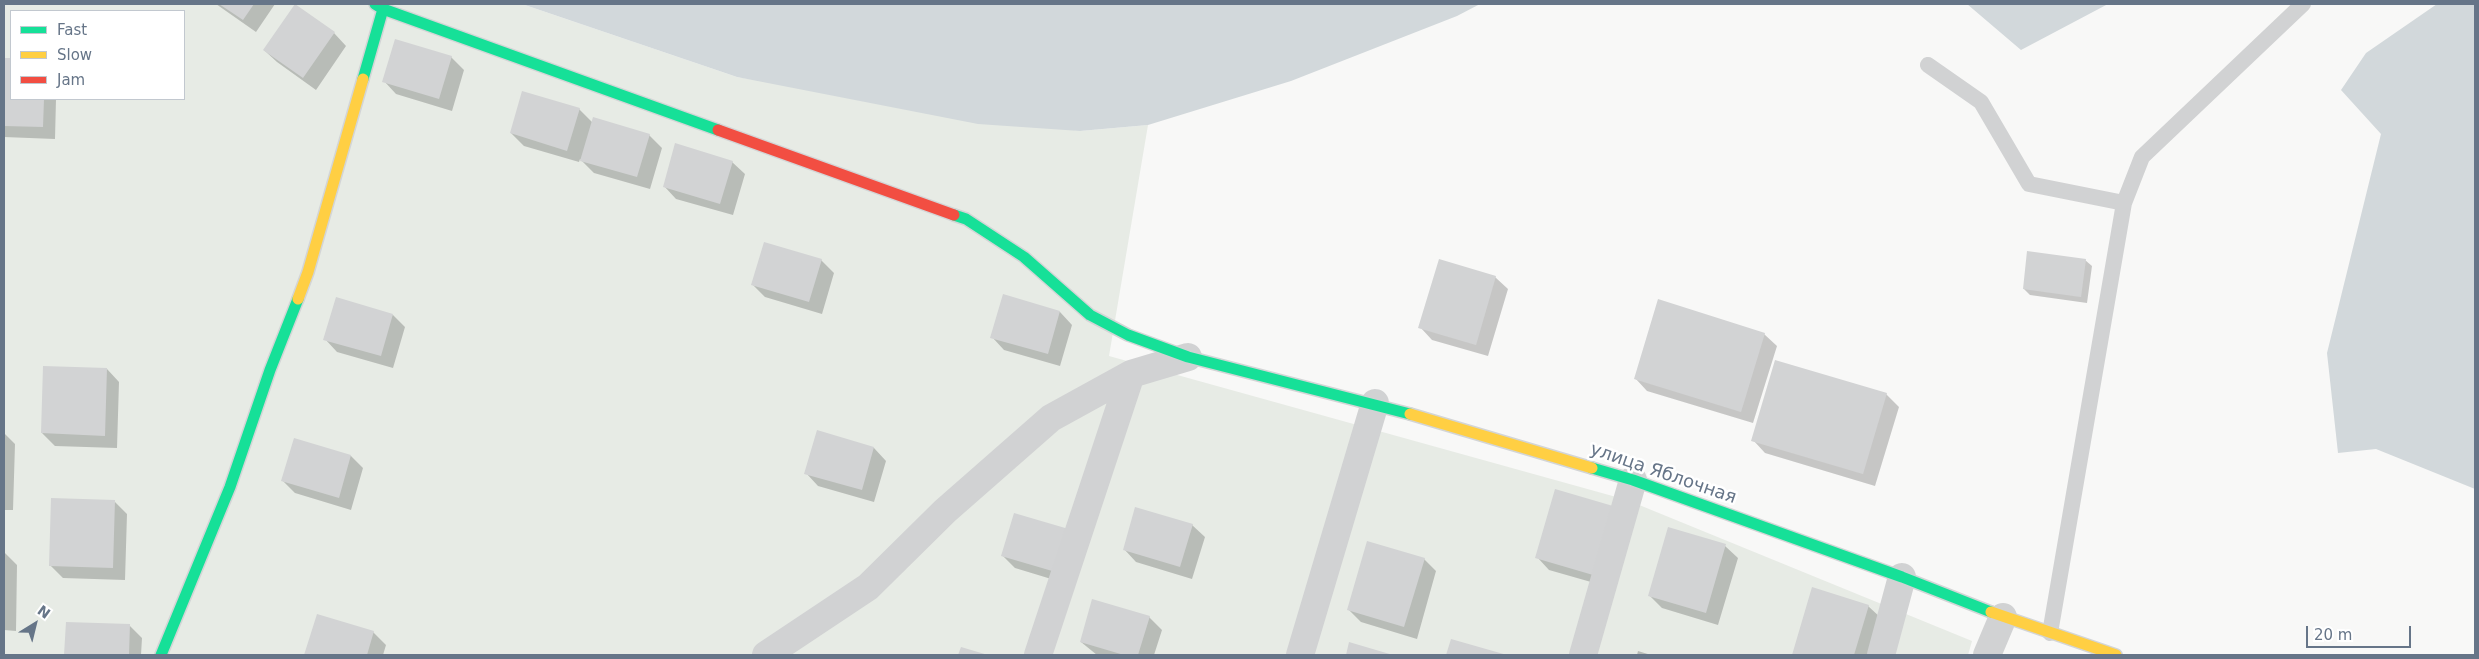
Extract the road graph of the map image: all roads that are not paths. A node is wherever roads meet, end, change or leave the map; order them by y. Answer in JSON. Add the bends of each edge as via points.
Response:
{"nodes":[{"id":1,"x":2303,"y":4,"type":"edge"},
{"id":2,"x":379,"y":7,"type":"edge"},
{"id":3,"x":1928,"y":65,"type":"dead end"},
{"id":4,"x":2124,"y":203,"type":"junction"},
{"id":5,"x":1188,"y":357,"type":"junction"},
{"id":6,"x":1131,"y":374,"type":"junction"},
{"id":7,"x":1375,"y":403,"type":"junction"},
{"id":8,"x":1634,"y":480,"type":"junction"},
{"id":9,"x":1902,"y":577,"type":"junction"},
{"id":10,"x":2003,"y":617,"type":"junction"},
{"id":11,"x":2050,"y":633,"type":"junction"},
{"id":12,"x":161,"y":655,"type":"edge"},
{"id":13,"x":766,"y":655,"type":"edge"},
{"id":14,"x":1038,"y":655,"type":"edge"},
{"id":15,"x":1300,"y":655,"type":"edge"},
{"id":16,"x":1583,"y":655,"type":"edge"},
{"id":17,"x":1880,"y":655,"type":"edge"},
{"id":18,"x":1987,"y":655,"type":"edge"},
{"id":19,"x":2116,"y":655,"type":"edge"}],
"edges":[{"from":1,"to":4,"type":"lane","via":[[2142,157]]},
{"from":2,"to":5,"type":"street","name":"улица Яблочная","via":[[966,219],[1024,257],[1090,315],[1128,335]]},
{"from":2,"to":12,"type":"street","via":[[308,272],[230,486]]},
{"from":3,"to":4,"type":"lane","via":[[1981,102],[2030,184]]},
{"from":4,"to":11,"type":"lane"},
{"from":5,"to":6,"type":"street"},
{"from":5,"to":7,"type":"street","name":"улица Яблочная"},
{"from":6,"to":13,"type":"street","via":[[1051,418],[946,511],[868,588]]},
{"from":6,"to":14,"type":"street"},
{"from":7,"to":8,"type":"street","name":"улица Яблочная"},
{"from":7,"to":15,"type":"street"},
{"from":8,"to":9,"type":"street","name":"улица Яблочная"},
{"from":8,"to":16,"type":"street"},
{"from":9,"to":10,"type":"street","name":"улица Яблочная"},
{"from":9,"to":17,"type":"street"},
{"from":10,"to":11,"type":"street","name":"улица Яблочная"},
{"from":10,"to":18,"type":"street"},
{"from":11,"to":19,"type":"street","name":"улица Яблочная"}]}
